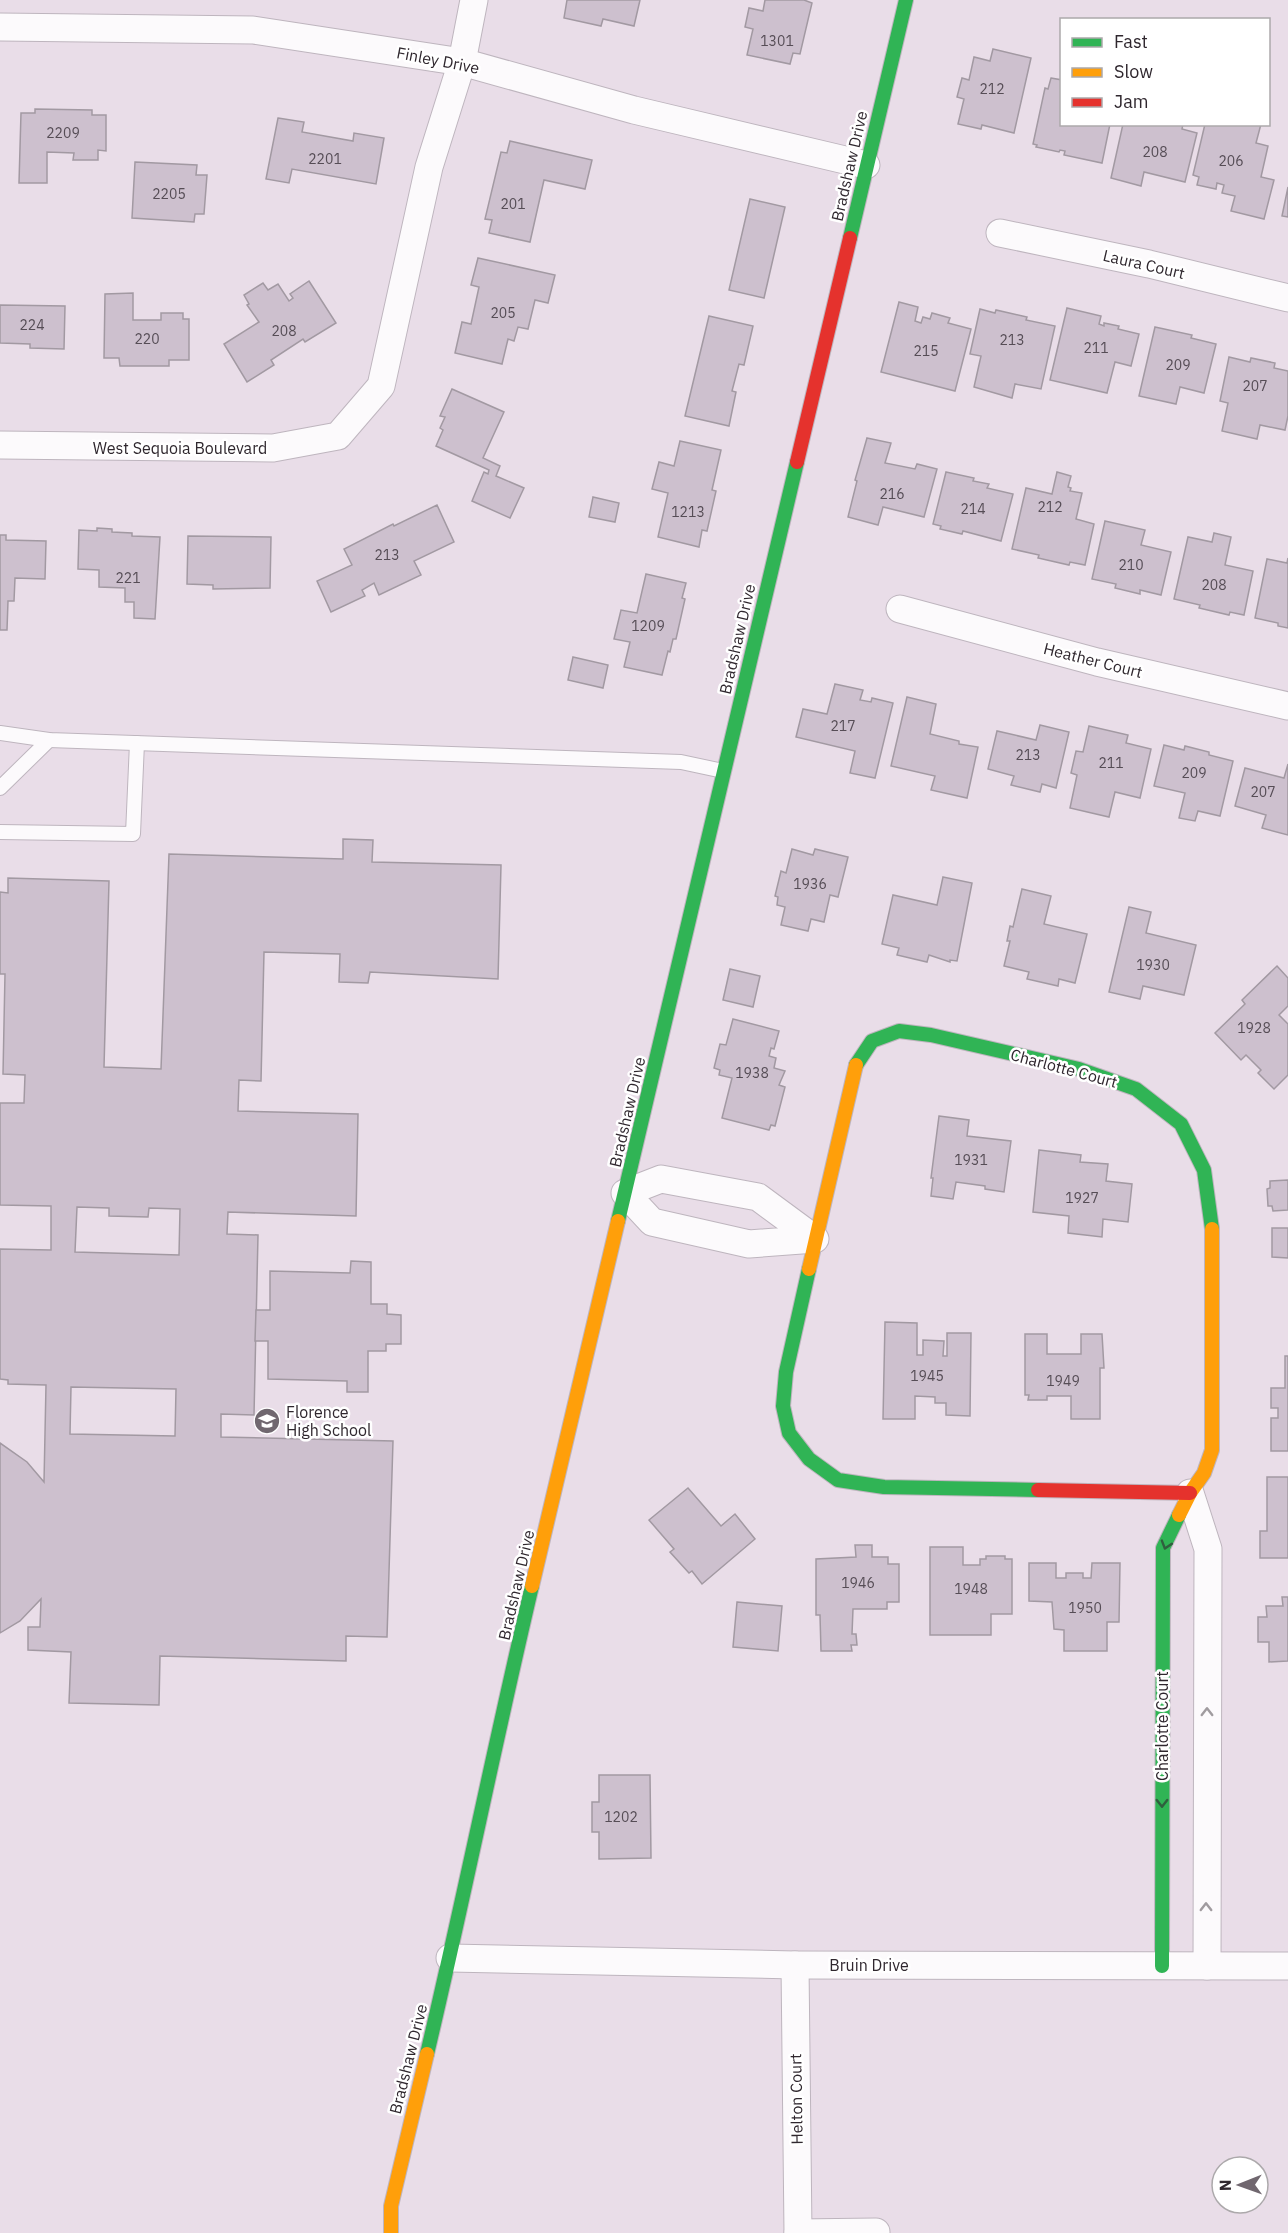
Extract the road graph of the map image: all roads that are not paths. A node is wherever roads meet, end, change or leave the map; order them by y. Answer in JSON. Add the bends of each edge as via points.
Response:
{"nodes":[{"id":1,"x":474,"y":0,"type":"edge"},
{"id":2,"x":906,"y":0,"type":"edge"},
{"id":3,"x":0,"y":27,"type":"edge"},
{"id":4,"x":462,"y":62,"type":"junction"},
{"id":5,"x":867,"y":165,"type":"junction"},
{"id":6,"x":1000,"y":233,"type":"dead end"},
{"id":7,"x":1288,"y":298,"type":"edge"},
{"id":8,"x":0,"y":445,"type":"edge"},
{"id":9,"x":900,"y":609,"type":"dead end"},
{"id":10,"x":1288,"y":706,"type":"edge"},
{"id":11,"x":0,"y":733,"type":"edge"},
{"id":12,"x":49,"y":740,"type":"junction"},
{"id":13,"x":137,"y":743,"type":"junction"},
{"id":14,"x":723,"y":771,"type":"junction"},
{"id":15,"x":0,"y":788,"type":"edge"},
{"id":16,"x":0,"y":832,"type":"edge"},
{"id":17,"x":626,"y":1193,"type":"junction"},
{"id":18,"x":815,"y":1239,"type":"junction"},
{"id":19,"x":1190,"y":1492,"type":"junction"},
{"id":20,"x":450,"y":1958,"type":"junction"},
{"id":21,"x":795,"y":1965,"type":"junction"},
{"id":22,"x":1162,"y":1966,"type":"junction"},
{"id":23,"x":1207,"y":1966,"type":"junction"},
{"id":24,"x":1288,"y":1966,"type":"edge"},
{"id":25,"x":876,"y":2232,"type":"edge"},
{"id":26,"x":391,"y":2233,"type":"edge"},
{"id":27,"x":798,"y":2233,"type":"edge"}],
"edges":[{"from":1,"to":4,"type":"street","name":"West Sequoia Boulevard"},
{"from":2,"to":5,"type":"street","name":"Bradshaw Drive"},
{"from":3,"to":4,"type":"street","name":"Finley Drive","via":[[253,30]]},
{"from":4,"to":5,"type":"street","name":"Finley Drive","via":[[634,110]]},
{"from":4,"to":8,"type":"street","name":"West Sequoia Boulevard","via":[[429,167],[381,386],[338,436],[273,448]]},
{"from":5,"to":14,"type":"street","name":"Bradshaw Drive"},
{"from":6,"to":7,"type":"street","name":"Laura Court"},
{"from":9,"to":10,"type":"street","name":"Heather Court","via":[[1097,662]]},
{"from":11,"to":12,"type":"lane"},
{"from":12,"to":13,"type":"lane"},
{"from":12,"to":15,"type":"lane"},
{"from":13,"to":14,"type":"lane","via":[[681,762]]},
{"from":13,"to":16,"type":"lane","via":[[133,834]]},
{"from":14,"to":17,"type":"street","name":"Bradshaw Drive"},
{"from":17,"to":18,"type":"street","via":[[652,1222],[749,1244]]},
{"from":17,"to":18,"type":"street","via":[[661,1179],[758,1197]]},
{"from":17,"to":20,"type":"street","name":"Bradshaw Drive","via":[[496,1739]]},
{"from":18,"to":19,"type":"street","name":"Charlotte Court","via":[[786,1372],[783,1406],[789,1433],[808,1459],[838,1480],[884,1487]]},
{"from":18,"to":19,"type":"street","name":"Charlotte Court","via":[[856,1065],[872,1041],[899,1031],[931,1035],[1079,1069],[1136,1089],[1181,1124],[1204,1170],[1212,1223],[1212,1450],[1204,1473]]},
{"from":19,"to":22,"type":"street","name":"Charlotte Court","one_way":true,"via":[[1163,1548]]},
{"from":23,"to":19,"type":"street","one_way":true,"via":[[1208,1549]]},
{"from":20,"to":21,"type":"street","name":"Bruin Drive"},
{"from":20,"to":26,"type":"street","name":"Bradshaw Drive","via":[[391,2206]]},
{"from":21,"to":22,"type":"street","name":"Bruin Drive"},
{"from":21,"to":27,"type":"street","name":"Helton Court"},
{"from":22,"to":23,"type":"street","name":"Bruin Drive"},
{"from":23,"to":24,"type":"street","name":"Bruin Drive"},
{"from":25,"to":27,"type":"street"}]}
